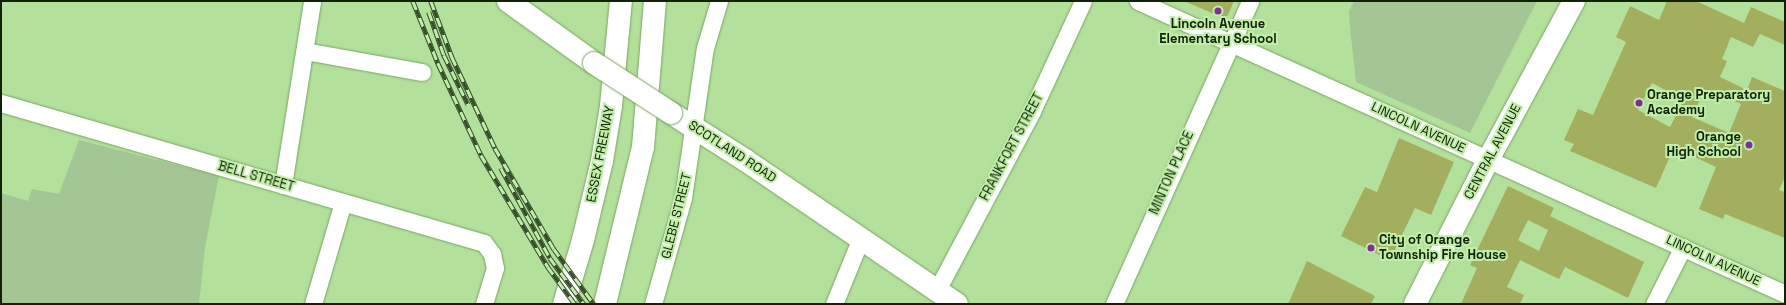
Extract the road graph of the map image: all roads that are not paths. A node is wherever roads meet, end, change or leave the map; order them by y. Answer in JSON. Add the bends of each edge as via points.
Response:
{"nodes":[{"id":1,"x":312,"y":1,"type":"edge"},
{"id":2,"x":618,"y":1,"type":"edge"},
{"id":3,"x":621,"y":1,"type":"edge"},
{"id":4,"x":655,"y":1,"type":"edge"},
{"id":5,"x":670,"y":1,"type":"edge"},
{"id":6,"x":719,"y":1,"type":"edge"},
{"id":7,"x":1083,"y":1,"type":"edge"},
{"id":8,"x":1138,"y":1,"type":"edge"},
{"id":9,"x":1250,"y":1,"type":"edge"},
{"id":10,"x":1574,"y":1,"type":"edge"},
{"id":11,"x":512,"y":3,"type":"edge"},
{"id":12,"x":620,"y":27,"type":"junction"},
{"id":13,"x":1230,"y":43,"type":"junction"},
{"id":14,"x":305,"y":51,"type":"junction"},
{"id":15,"x":422,"y":72,"type":"dead end"},
{"id":16,"x":1,"y":103,"type":"edge"},
{"id":17,"x":694,"y":127,"type":"junction"},
{"id":18,"x":643,"y":148,"type":"junction"},
{"id":19,"x":1488,"y":160,"type":"junction"},
{"id":20,"x":283,"y":185,"type":"junction"},
{"id":21,"x":343,"y":202,"type":"junction"},
{"id":22,"x":861,"y":238,"type":"junction"},
{"id":23,"x":1682,"y":247,"type":"junction"},
{"id":24,"x":937,"y":290,"type":"junction"},
{"id":25,"x":1785,"y":294,"type":"edge"},
{"id":26,"x":313,"y":304,"type":"edge"},
{"id":27,"x":484,"y":304,"type":"edge"},
{"id":28,"x":564,"y":304,"type":"edge"},
{"id":29,"x":605,"y":304,"type":"edge"},
{"id":30,"x":653,"y":304,"type":"edge"},
{"id":31,"x":834,"y":304,"type":"edge"},
{"id":32,"x":957,"y":304,"type":"edge"},
{"id":33,"x":1114,"y":304,"type":"edge"},
{"id":34,"x":1416,"y":304,"type":"edge"},
{"id":35,"x":1654,"y":304,"type":"edge"}],
"edges":[{"from":1,"to":14,"type":"street"},
{"from":2,"to":12,"type":"main road"},
{"from":3,"to":12,"type":"main road","name":"ESSEX FREEWAY"},
{"from":4,"to":18,"type":"main road"},
{"from":5,"to":18,"type":"main road"},
{"from":6,"to":17,"type":"street","name":"GLEBE STREET","via":[[705,48]]},
{"from":7,"to":24,"type":"street","name":"FRANKFORT STREET","via":[[1032,111]]},
{"from":8,"to":13,"type":"street","name":"LINCOLN AVENUE"},
{"from":9,"to":13,"type":"street","name":"MINTON PLACE"},
{"from":10,"to":19,"type":"main road","name":"CENTRAL AVENUE"},
{"from":11,"to":17,"type":"main road","name":"SCOTLAND ROAD","bridge":true,"via":[[594,63]]},
{"from":12,"to":28,"type":"main road","name":"ESSEX FREEWAY","via":[[602,161]]},
{"from":13,"to":19,"type":"street","name":"LINCOLN AVENUE"},
{"from":13,"to":33,"type":"street","name":"MINTON PLACE"},
{"from":14,"to":15,"type":"street"},
{"from":14,"to":20,"type":"street"},
{"from":16,"to":20,"type":"street","name":"BELL STREET"},
{"from":17,"to":22,"type":"main road","name":"SCOTLAND ROAD"},
{"from":17,"to":30,"type":"street","name":"GLEBE STREET","via":[[683,198]]},
{"from":18,"to":29,"type":"main road"},
{"from":19,"to":23,"type":"street","name":"LINCOLN AVENUE"},
{"from":19,"to":34,"type":"main road","name":"CENTRAL AVENUE"},
{"from":20,"to":21,"type":"street","name":"BELL STREET"},
{"from":21,"to":26,"type":"street"},
{"from":21,"to":27,"type":"street","name":"BELL STREET","via":[[484,243],[492,254],[495,268]]},
{"from":22,"to":24,"type":"main road","name":"SCOTLAND ROAD"},
{"from":22,"to":31,"type":"street"},
{"from":23,"to":25,"type":"street","name":"LINCOLN AVENUE"},
{"from":23,"to":35,"type":"street"},
{"from":24,"to":32,"type":"main road","name":"SCOTLAND ROAD"}]}
